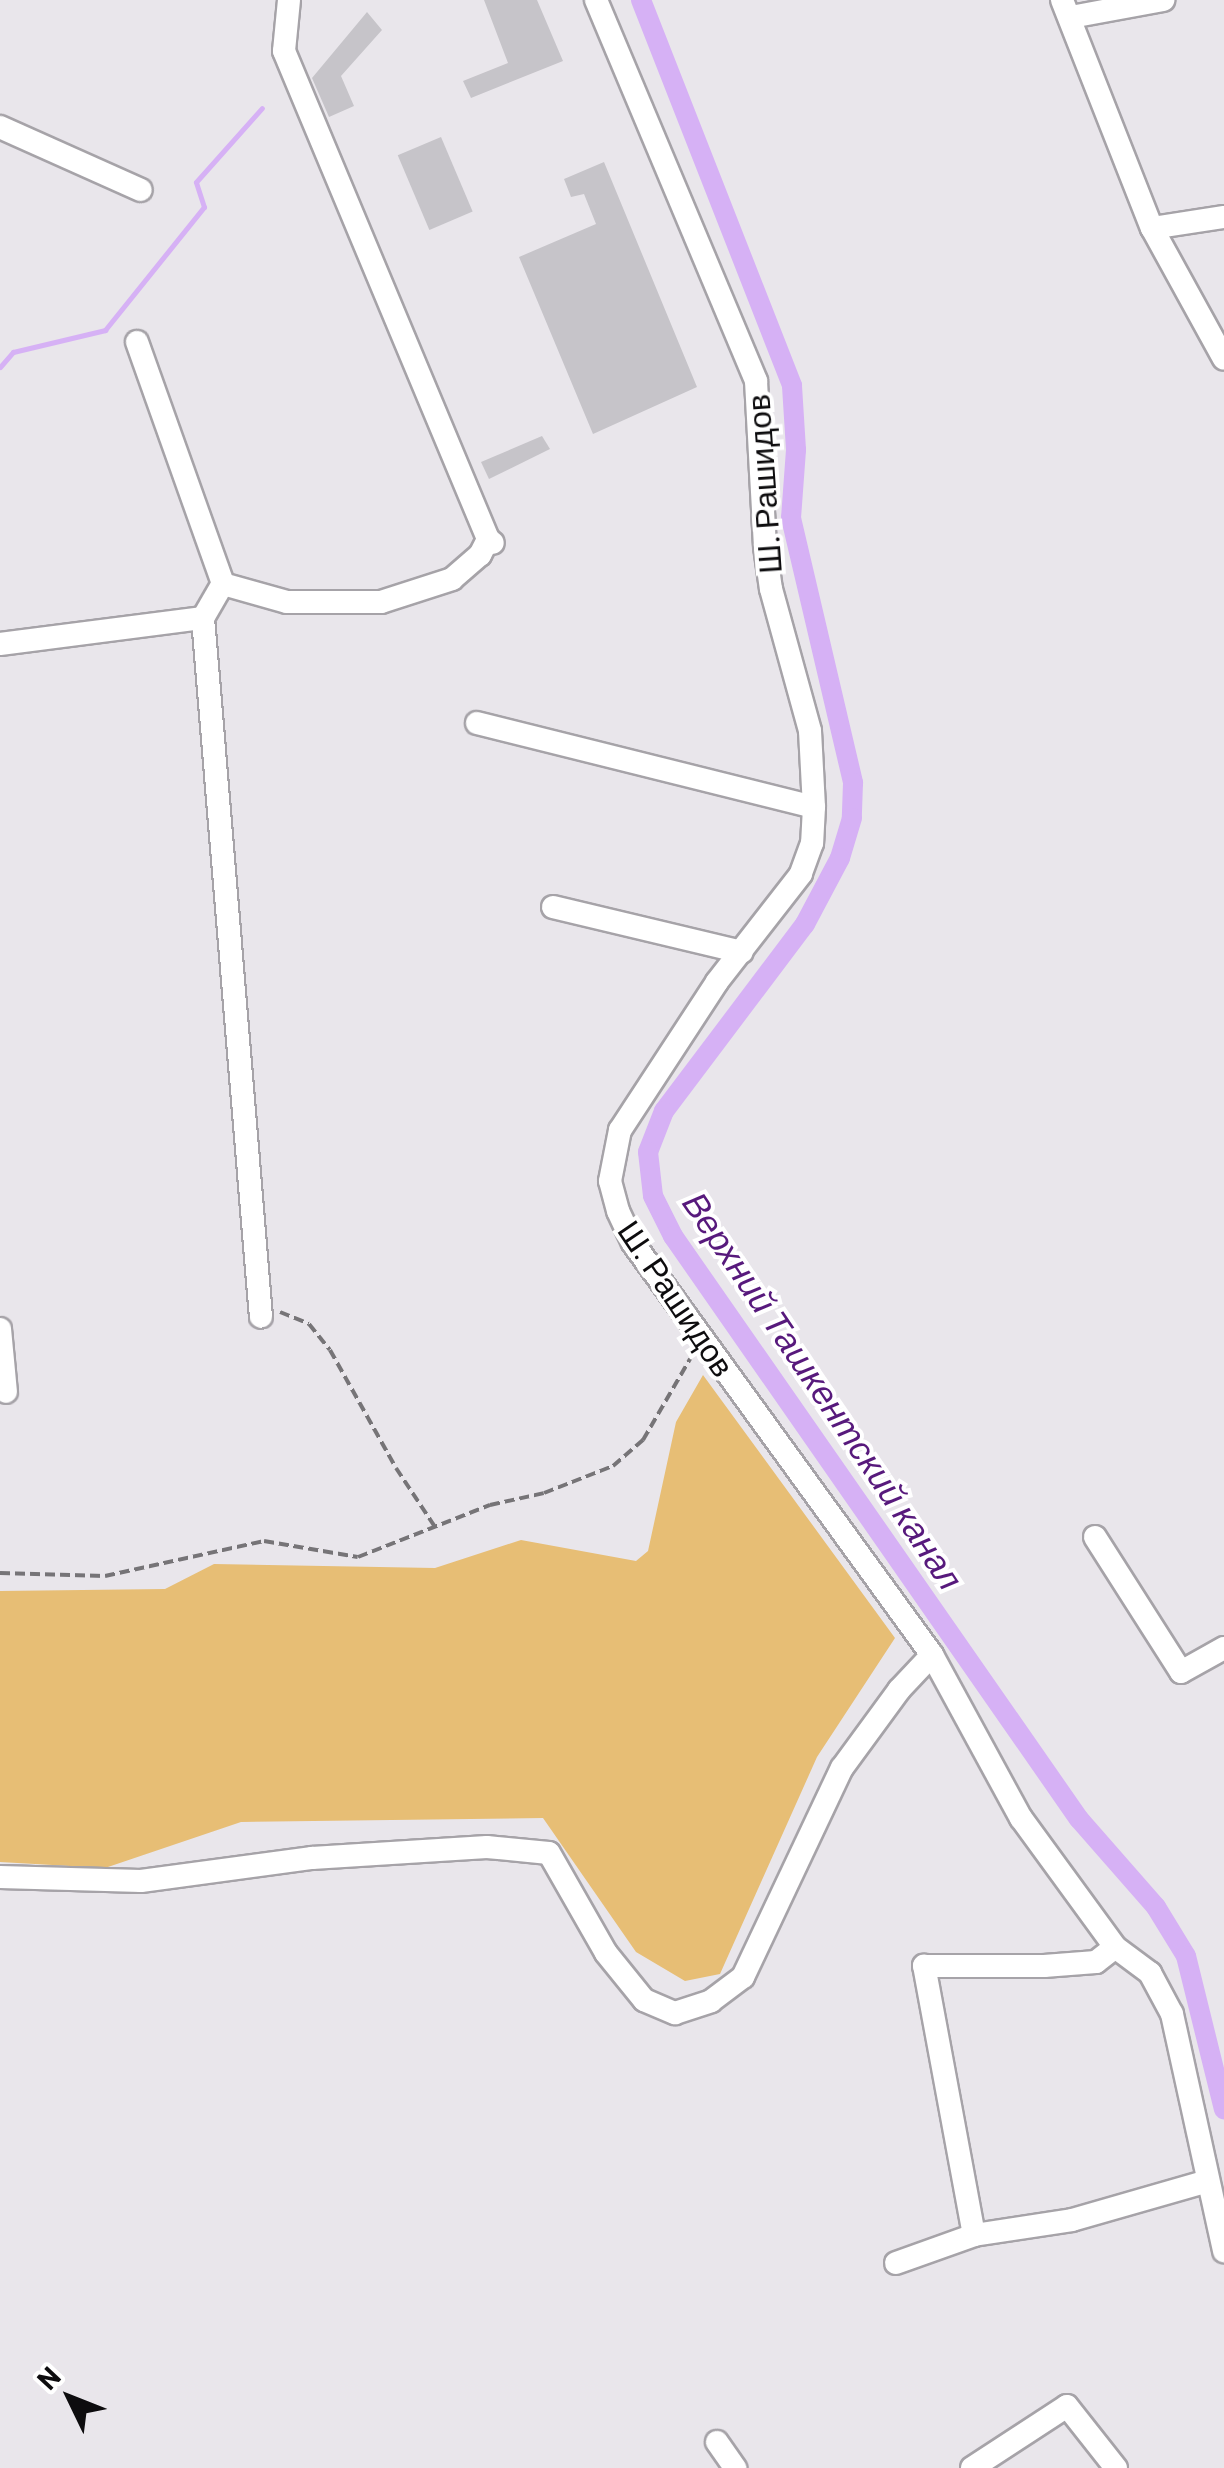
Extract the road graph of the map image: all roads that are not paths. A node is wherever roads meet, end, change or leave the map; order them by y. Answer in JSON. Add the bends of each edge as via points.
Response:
{"nodes":[{"id":1,"x":290,"y":0,"type":"edge"},
{"id":2,"x":596,"y":0,"type":"edge"},
{"id":3,"x":1163,"y":0,"type":"edge"},
{"id":4,"x":1066,"y":9,"type":"edge"},
{"id":5,"x":0,"y":127,"type":"edge"},
{"id":6,"x":141,"y":190,"type":"dead end"},
{"id":7,"x":1224,"y":218,"type":"edge"},
{"id":8,"x":1152,"y":228,"type":"junction"},
{"id":9,"x":137,"y":342,"type":"dead end"},
{"id":10,"x":1224,"y":359,"type":"edge"},
{"id":11,"x":223,"y":584,"type":"junction"},
{"id":12,"x":204,"y":618,"type":"junction"},
{"id":13,"x":0,"y":644,"type":"edge"},
{"id":14,"x":478,"y":723,"type":"dead end"},
{"id":15,"x":814,"y":807,"type":"junction"},
{"id":16,"x":553,"y":908,"type":"dead end"},
{"id":17,"x":742,"y":952,"type":"junction"},
{"id":18,"x":261,"y":1317,"type":"road end"},
{"id":19,"x":0,"y":1329,"type":"edge"},
{"id":20,"x":6,"y":1392,"type":"dead end"},
{"id":21,"x":1095,"y":1537,"type":"dead end"},
{"id":22,"x":1224,"y":1648,"type":"edge"},
{"id":23,"x":932,"y":1655,"type":"junction"},
{"id":24,"x":0,"y":1877,"type":"edge"},
{"id":25,"x":1115,"y":1947,"type":"junction"},
{"id":26,"x":1208,"y":2181,"type":"junction"},
{"id":27,"x":974,"y":2234,"type":"junction"},
{"id":28,"x":1224,"y":2251,"type":"edge"},
{"id":29,"x":896,"y":2263,"type":"dead end"},
{"id":30,"x":717,"y":2442,"type":"dead end"},
{"id":31,"x":735,"y":2468,"type":"edge"},
{"id":32,"x":972,"y":2468,"type":"edge"},
{"id":33,"x":1116,"y":2468,"type":"edge"}],
"edges":[{"from":1,"to":11,"type":"street","via":[[284,50],[490,541],[452,579],[382,602],[286,602]]},
{"from":2,"to":15,"type":"street","name":"Ш. Рашидов","via":[[756,381],[765,546],[810,731]]},
{"from":3,"to":4,"type":"street"},
{"from":4,"to":8,"type":"street"},
{"from":5,"to":6,"type":"street"},
{"from":7,"to":8,"type":"street"},
{"from":8,"to":10,"type":"street"},
{"from":9,"to":11,"type":"street"},
{"from":11,"to":12,"type":"street"},
{"from":12,"to":13,"type":"street"},
{"from":12,"to":18,"type":"street"},
{"from":14,"to":15,"type":"street"},
{"from":15,"to":17,"type":"street","name":"Ш. Рашидов","via":[[812,843],[800,874]]},
{"from":16,"to":17,"type":"street"},
{"from":17,"to":23,"type":"street","name":"Ш. Рашидов","via":[[620,1130],[610,1181],[633,1243]]},
{"from":19,"to":20,"type":"street"},
{"from":21,"to":22,"type":"street","via":[[1181,1672]]},
{"from":23,"to":24,"type":"street","via":[[842,1768],[743,1977],[711,2001],[675,2013],[644,2000],[616,1965],[548,1853],[487,1848],[312,1858],[140,1882]]},
{"from":23,"to":25,"type":"street","name":"Ш. Рашидов","via":[[1021,1818]]},
{"from":25,"to":26,"type":"street","name":"Ш. Рашидов","via":[[1150,1973],[1172,2014]]},
{"from":25,"to":27,"type":"street","via":[[1096,1962],[924,1966]]},
{"from":26,"to":27,"type":"street","via":[[1072,2220]]},
{"from":26,"to":28,"type":"street","name":"Ш. Рашидов"},
{"from":27,"to":29,"type":"street"},
{"from":30,"to":31,"type":"street"},
{"from":32,"to":33,"type":"street","via":[[1068,2406]]}]}
